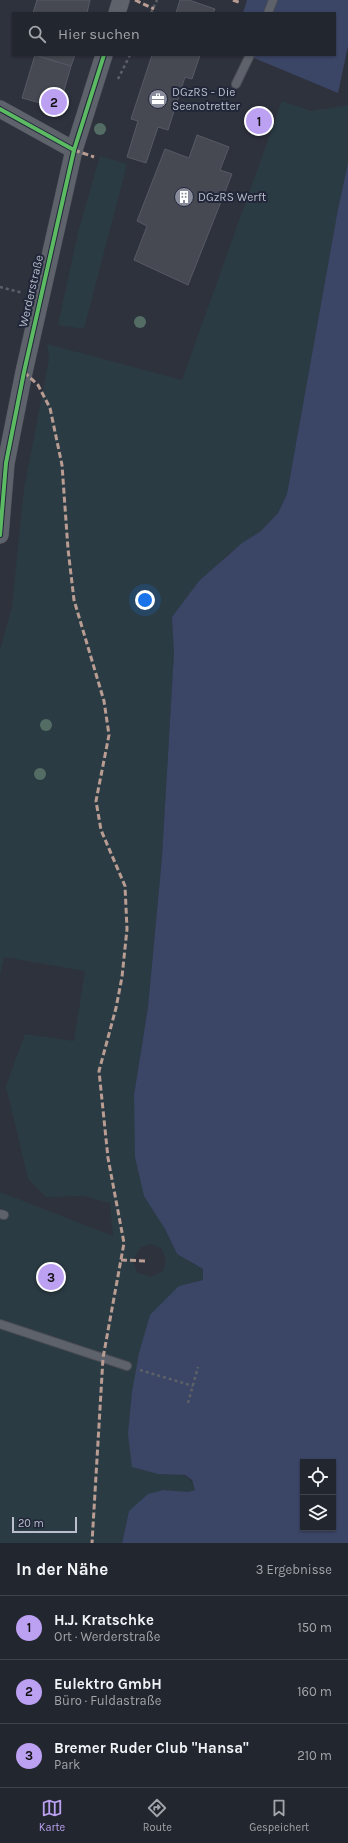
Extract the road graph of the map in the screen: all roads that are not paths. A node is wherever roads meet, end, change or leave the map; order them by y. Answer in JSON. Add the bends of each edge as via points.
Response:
{"nodes":[{"id":1,"x":121,"y":0,"type":"edge"},
{"id":2,"x":273,"y":0,"type":"edge"},
{"id":3,"x":116,"y":12,"type":"edge"},
{"id":4,"x":268,"y":12,"type":"edge"},
{"id":5,"x":104,"y":56,"type":"edge"},
{"id":6,"x":250,"y":56,"type":"edge"},
{"id":7,"x":236,"y":84,"type":"dead end"},
{"id":8,"x":0,"y":109,"type":"edge"},
{"id":9,"x":74,"y":150,"type":"junction"},
{"id":10,"x":0,"y":535,"type":"edge"},
{"id":11,"x":0,"y":1324,"type":"edge"},
{"id":12,"x":126,"y":1366,"type":"road end"}],
"edges":[{"from":1,"to":3,"type":"street"},
{"from":2,"to":4,"type":"lane"},
{"from":5,"to":9,"type":"street","name":"Werderstraße"},
{"from":6,"to":7,"type":"lane"},
{"from":8,"to":9,"type":"street"},
{"from":9,"to":10,"type":"street","name":"Werderstraße","via":[[6,463]]},
{"from":11,"to":12,"type":"lane"}]}
